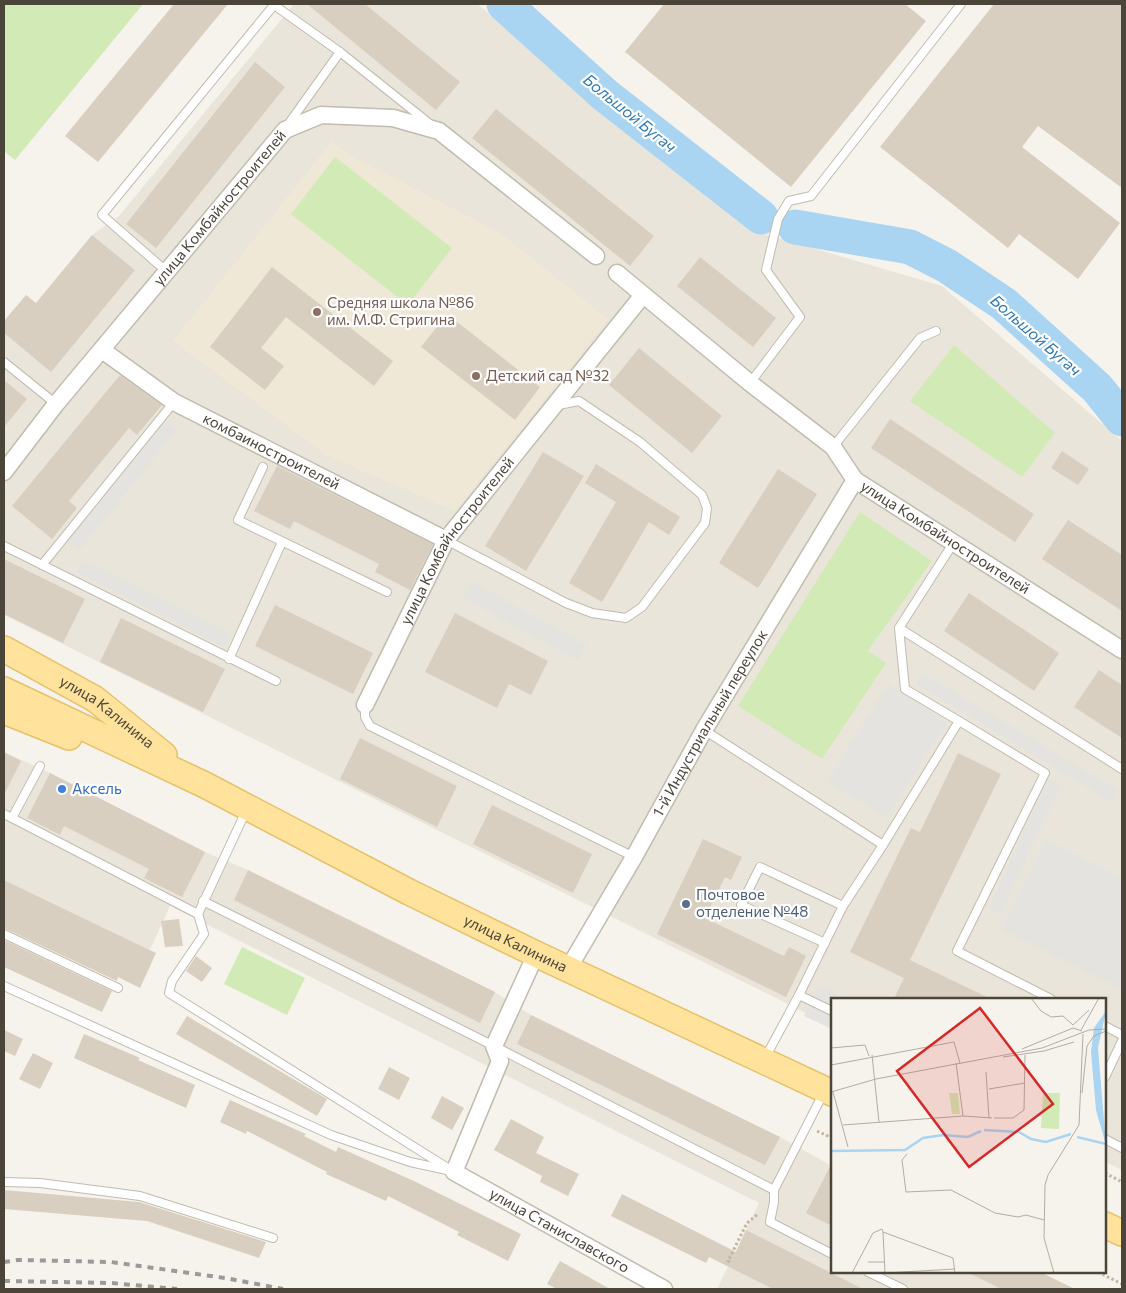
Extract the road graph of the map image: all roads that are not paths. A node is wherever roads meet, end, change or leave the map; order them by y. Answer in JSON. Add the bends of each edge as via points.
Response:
{"nodes":[{"id":1,"x":274,"y":4,"type":"edge"},
{"id":2,"x":961,"y":4,"type":"edge"},
{"id":3,"x":340,"y":52,"type":"junction"},
{"id":4,"x":284,"y":130,"type":"junction"},
{"id":5,"x":439,"y":131,"type":"junction"},
{"id":6,"x":596,"y":256,"type":"dead end"},
{"id":7,"x":166,"y":271,"type":"junction"},
{"id":8,"x":616,"y":273,"type":"dead end"},
{"id":9,"x":643,"y":295,"type":"junction"},
{"id":10,"x":936,"y":331,"type":"dead end"},
{"id":11,"x":102,"y":350,"type":"junction"},
{"id":12,"x":4,"y":362,"type":"edge"},
{"id":13,"x":750,"y":383,"type":"junction"},
{"id":14,"x":174,"y":402,"type":"junction"},
{"id":15,"x":56,"y":404,"type":"junction"},
{"id":16,"x":554,"y":405,"type":"junction"},
{"id":17,"x":833,"y":447,"type":"junction"},
{"id":18,"x":263,"y":467,"type":"dead end"},
{"id":19,"x":4,"y":472,"type":"edge"},
{"id":20,"x":855,"y":480,"type":"junction"},
{"id":21,"x":446,"y":540,"type":"junction"},
{"id":22,"x":282,"y":542,"type":"junction"},
{"id":23,"x":954,"y":542,"type":"junction"},
{"id":24,"x":4,"y":546,"type":"edge"},
{"id":25,"x":42,"y":565,"type":"junction"},
{"id":26,"x":387,"y":592,"type":"dead end"},
{"id":27,"x":899,"y":628,"type":"junction"},
{"id":28,"x":4,"y":648,"type":"edge"},
{"id":29,"x":1122,"y":650,"type":"edge"},
{"id":30,"x":229,"y":659,"type":"junction"},
{"id":31,"x":276,"y":681,"type":"dead end"},
{"id":32,"x":4,"y":690,"type":"edge"},
{"id":33,"x":365,"y":705,"type":"joint"},
{"id":34,"x":4,"y":711,"type":"edge"},
{"id":35,"x":959,"y":721,"type":"junction"},
{"id":36,"x":704,"y":730,"type":"junction"},
{"id":37,"x":40,"y":766,"type":"dead end"},
{"id":38,"x":1122,"y":769,"type":"edge"},
{"id":39,"x":205,"y":785,"type":"junction"},
{"id":40,"x":248,"y":806,"type":"junction"},
{"id":41,"x":4,"y":814,"type":"edge"},
{"id":42,"x":12,"y":818,"type":"junction"},
{"id":43,"x":883,"y":846,"type":"junction"},
{"id":44,"x":634,"y":857,"type":"junction"},
{"id":45,"x":203,"y":901,"type":"junction"},
{"id":46,"x":843,"y":906,"type":"junction"},
{"id":47,"x":198,"y":914,"type":"junction"},
{"id":48,"x":4,"y":934,"type":"edge"},
{"id":49,"x":825,"y":943,"type":"junction"},
{"id":50,"x":536,"y":954,"type":"junction"},
{"id":51,"x":568,"y":969,"type":"junction"},
{"id":52,"x":4,"y":986,"type":"edge"},
{"id":53,"x":118,"y":988,"type":"dead end"},
{"id":54,"x":799,"y":995,"type":"junction"},
{"id":55,"x":1050,"y":998,"type":"edge"},
{"id":56,"x":831,"y":1011,"type":"edge"},
{"id":57,"x":1106,"y":1027,"type":"edge"},
{"id":58,"x":1122,"y":1035,"type":"edge"},
{"id":59,"x":1122,"y":1041,"type":"edge"},
{"id":60,"x":494,"y":1046,"type":"junction"},
{"id":61,"x":764,"y":1060,"type":"junction"},
{"id":62,"x":1106,"y":1075,"type":"edge"},
{"id":63,"x":829,"y":1092,"type":"edge"},
{"id":64,"x":1106,"y":1140,"type":"edge"},
{"id":65,"x":1122,"y":1148,"type":"edge"},
{"id":66,"x":454,"y":1172,"type":"junction"},
{"id":67,"x":4,"y":1182,"type":"edge"},
{"id":68,"x":774,"y":1190,"type":"junction"},
{"id":69,"x":1106,"y":1225,"type":"edge"},
{"id":70,"x":1122,"y":1233,"type":"edge"},
{"id":71,"x":273,"y":1238,"type":"dead end"},
{"id":72,"x":831,"y":1253,"type":"edge"},
{"id":73,"x":870,"y":1273,"type":"edge"},
{"id":74,"x":664,"y":1289,"type":"edge"},
{"id":75,"x":903,"y":1289,"type":"edge"}],
"edges":[{"from":1,"to":3,"type":"lane"},
{"from":1,"to":7,"type":"lane","via":[[102,215]]},
{"from":2,"to":13,"type":"lane","via":[[811,196],[789,201],[778,219],[766,270],[800,317]]},
{"from":3,"to":4,"type":"lane"},
{"from":3,"to":5,"type":"lane"},
{"from":4,"to":5,"type":"street","name":"улица Комбайностроителей","via":[[321,115],[393,118]]},
{"from":4,"to":7,"type":"street","name":"улица Комбайностроителей"},
{"from":5,"to":6,"type":"street","name":"улица Комбайностроителей"},
{"from":7,"to":11,"type":"street","name":"улица Комбайностроителей"},
{"from":8,"to":9,"type":"street","name":"улица Комбайностроителей"},
{"from":9,"to":13,"type":"street","name":"улица Комбайностроителей"},
{"from":9,"to":16,"type":"street","name":"улица Комбайностроителей"},
{"from":10,"to":17,"type":"lane","via":[[920,338]]},
{"from":11,"to":14,"type":"street","name":"комбаиностроителей"},
{"from":11,"to":15,"type":"street","name":"улица Комбайностроителей"},
{"from":12,"to":15,"type":"lane"},
{"from":13,"to":17,"type":"street","name":"улица Комбайностроителей"},
{"from":14,"to":21,"type":"street","name":"комбаиностроителей"},
{"from":14,"to":25,"type":"lane"},
{"from":15,"to":19,"type":"street","name":"улица Комбайностроителей"},
{"from":16,"to":21,"type":"street","name":"улица Комбайностроителей"},
{"from":16,"to":21,"type":"lane","via":[[579,401],[640,442],[702,495],[707,508],[705,522],[642,607],[626,618],[592,613],[566,603]]},
{"from":17,"to":20,"type":"street","name":"улица Комбайностроителей"},
{"from":18,"to":22,"type":"lane","via":[[238,520]]},
{"from":20,"to":23,"type":"street","name":"улица Комбайностроителей"},
{"from":20,"to":36,"type":"street","name":"1-й Индустриальный переулок"},
{"from":21,"to":33,"type":"street","name":"улица Комбайностроителей"},
{"from":22,"to":26,"type":"lane"},
{"from":22,"to":30,"type":"lane"},
{"from":23,"to":27,"type":"lane"},
{"from":23,"to":29,"type":"street","name":"улица Комбайностроителей"},
{"from":24,"to":25,"type":"lane"},
{"from":25,"to":30,"type":"lane"},
{"from":27,"to":35,"type":"lane","via":[[905,689]]},
{"from":27,"to":38,"type":"lane"},
{"from":28,"to":39,"type":"main road","name":"улица Калинина","via":[[95,700]]},
{"from":30,"to":31,"type":"lane"},
{"from":32,"to":39,"type":"main road","name":"улица Калинина"},
{"from":33,"to":44,"type":"lane","via":[[365,717],[370,726]]},
{"from":34,"to":39,"type":"main road","name":"улица Калинина"},
{"from":35,"to":43,"type":"lane"},
{"from":35,"to":55,"type":"lane","via":[[1045,773],[957,951]]},
{"from":36,"to":43,"type":"lane"},
{"from":36,"to":44,"type":"street","name":"1-й Индустриальный переулок"},
{"from":37,"to":42,"type":"lane"},
{"from":39,"to":40,"type":"main road","name":"улица Калинина"},
{"from":40,"to":45,"type":"lane"},
{"from":40,"to":50,"type":"main road","name":"улица Калинина","via":[[409,892]]},
{"from":41,"to":42,"type":"lane"},
{"from":42,"to":47,"type":"lane"},
{"from":43,"to":46,"type":"lane"},
{"from":44,"to":51,"type":"street","name":"1-й Индустриальный переулок"},
{"from":45,"to":47,"type":"lane"},
{"from":45,"to":60,"type":"lane"},
{"from":46,"to":49,"type":"lane"},
{"from":46,"to":49,"type":"lane","via":[[760,867],[741,905]]},
{"from":47,"to":66,"type":"lane","via":[[204,934],[172,981],[169,994]]},
{"from":48,"to":53,"type":"lane"},
{"from":49,"to":54,"type":"lane"},
{"from":50,"to":51,"type":"main road","name":"улица Калинина"},
{"from":50,"to":60,"type":"street"},
{"from":51,"to":61,"type":"main road","name":"улица Калинина"},
{"from":52,"to":66,"type":"lane","via":[[331,1136],[410,1162]]},
{"from":54,"to":56,"type":"lane"},
{"from":54,"to":61,"type":"lane"},
{"from":57,"to":58,"type":"lane"},
{"from":59,"to":62,"type":"lane"},
{"from":60,"to":66,"type":"street","via":[[500,1061]]},
{"from":60,"to":68,"type":"lane"},
{"from":61,"to":63,"type":"main road","name":"улица Калинина"},
{"from":63,"to":68,"type":"lane"},
{"from":64,"to":65,"type":"lane"},
{"from":66,"to":74,"type":"street","name":"улица Станиславского"},
{"from":67,"to":71,"type":"lane","via":[[40,1183],[140,1196]]},
{"from":68,"to":72,"type":"lane","via":[[770,1222]]},
{"from":69,"to":70,"type":"main road"},
{"from":73,"to":75,"type":"lane"}]}
